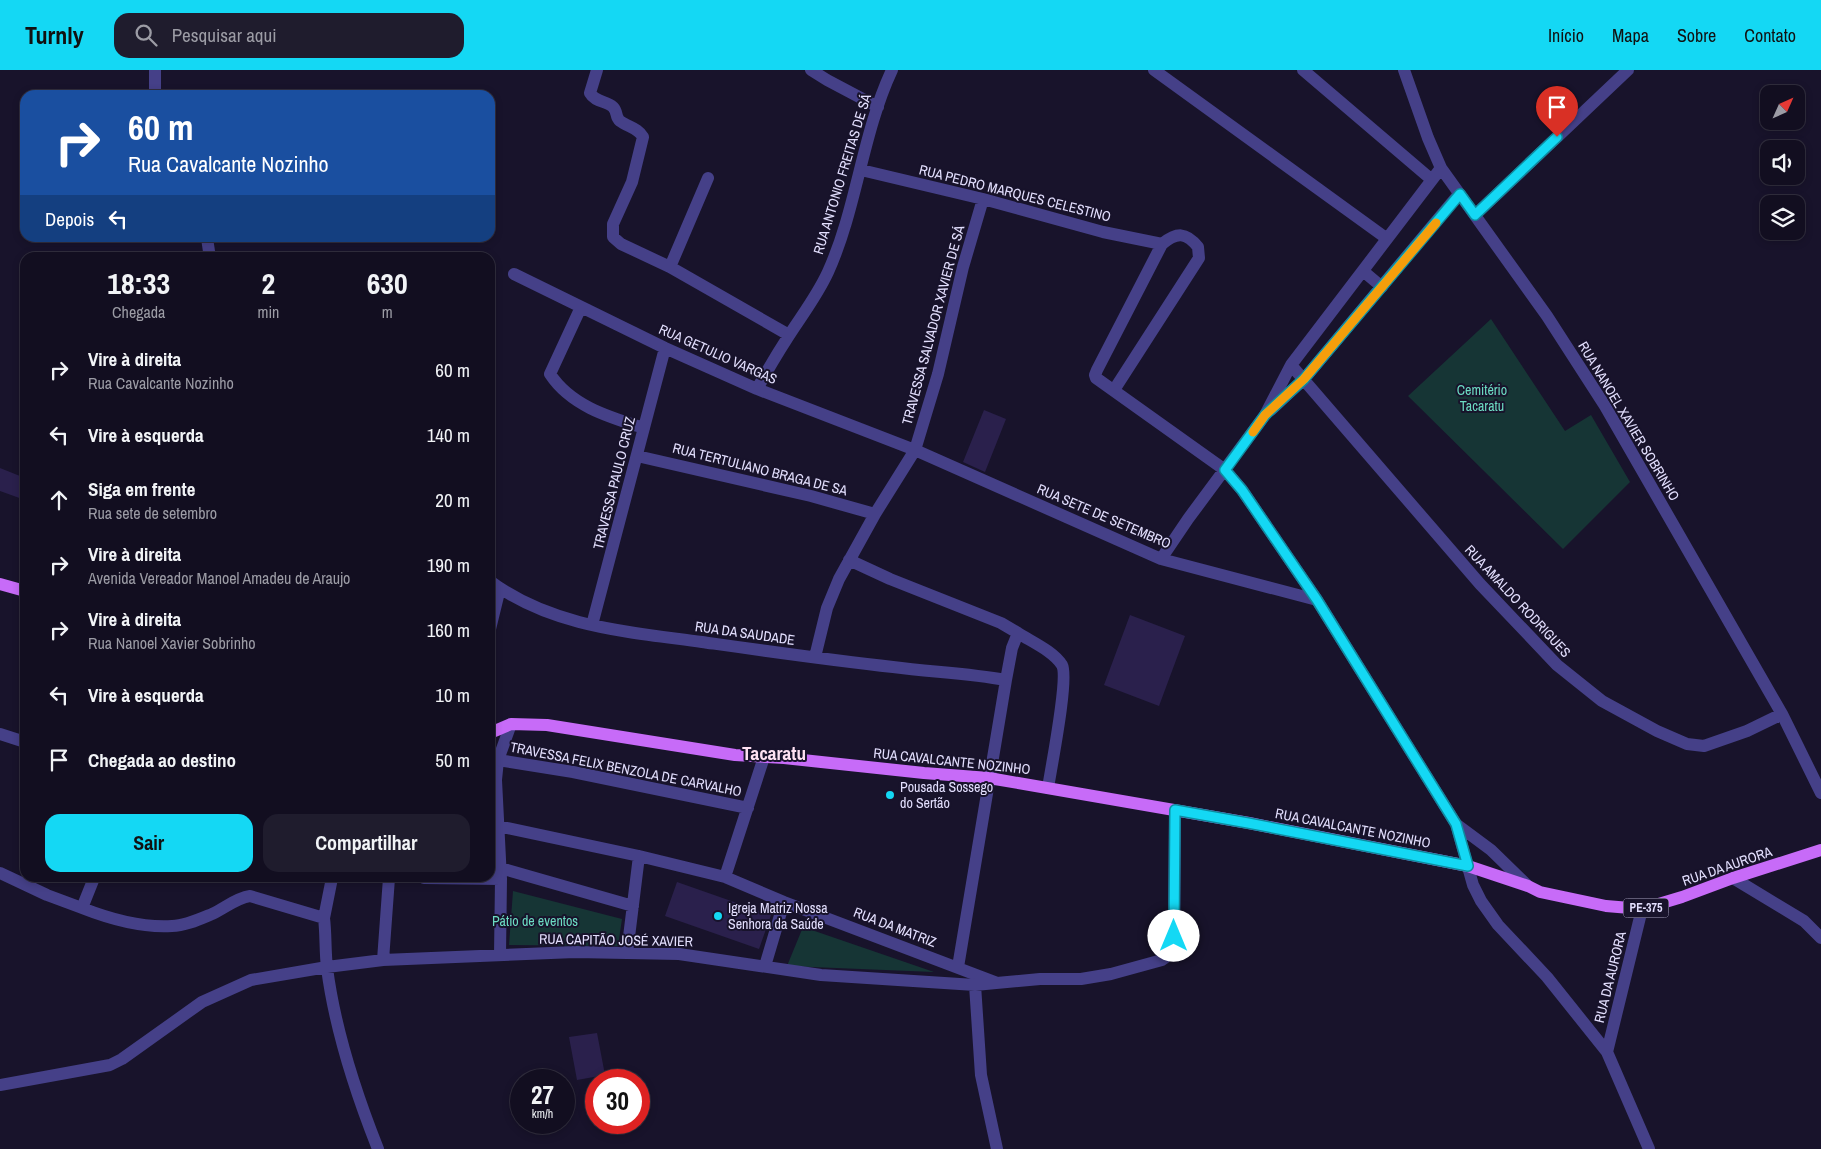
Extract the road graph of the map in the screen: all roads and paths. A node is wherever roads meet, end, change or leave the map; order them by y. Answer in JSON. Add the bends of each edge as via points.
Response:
{"nodes":[{"id":1,"x":154,"y":70,"type":"edge"},
{"id":2,"x":597,"y":70,"type":"edge"},
{"id":3,"x":811,"y":70,"type":"edge"},
{"id":4,"x":892,"y":70,"type":"edge"},
{"id":5,"x":1154,"y":70,"type":"edge"},
{"id":6,"x":1303,"y":70,"type":"edge"},
{"id":7,"x":1404,"y":70,"type":"edge"},
{"id":8,"x":1628,"y":70,"type":"edge"},
{"id":9,"x":155,"y":90,"type":"edge"},
{"id":10,"x":878,"y":107,"type":"junction"},
{"id":11,"x":1441,"y":168,"type":"junction"},
{"id":12,"x":861,"y":170,"type":"junction"},
{"id":13,"x":708,"y":178,"type":"dead end"},
{"id":14,"x":1432,"y":180,"type":"junction"},
{"id":15,"x":1460,"y":194,"type":"junction"},
{"id":16,"x":983,"y":199,"type":"junction"},
{"id":17,"x":1475,"y":215,"type":"junction"},
{"id":18,"x":1386,"y":238,"type":"junction"},
{"id":19,"x":1162,"y":244,"type":"junction"},
{"id":20,"x":670,"y":267,"type":"junction"},
{"id":21,"x":1362,"y":271,"type":"junction"},
{"id":22,"x":514,"y":274,"type":"dead end"},
{"id":23,"x":1382,"y":287,"type":"junction"},
{"id":24,"x":581,"y":308,"type":"junction"},
{"id":25,"x":789,"y":335,"type":"junction"},
{"id":26,"x":665,"y":348,"type":"junction"},
{"id":27,"x":1291,"y":365,"type":"junction"},
{"id":28,"x":1304,"y":379,"type":"junction"},
{"id":29,"x":1110,"y":387,"type":"junction"},
{"id":30,"x":756,"y":389,"type":"junction"},
{"id":31,"x":1265,"y":415,"type":"junction"},
{"id":32,"x":644,"y":428,"type":"junction"},
{"id":33,"x":915,"y":450,"type":"junction"},
{"id":34,"x":637,"y":456,"type":"junction"},
{"id":35,"x":1225,"y":470,"type":"junction"},
{"id":36,"x":874,"y":514,"type":"junction"},
{"id":37,"x":1161,"y":559,"type":"junction"},
{"id":38,"x":849,"y":560,"type":"junction"},
{"id":39,"x":0,"y":584,"type":"edge"},
{"id":40,"x":495,"y":584,"type":"edge"},
{"id":41,"x":20,"y":590,"type":"edge"},
{"id":42,"x":1317,"y":600,"type":"junction"},
{"id":43,"x":592,"y":625,"type":"junction"},
{"id":44,"x":1018,"y":633,"type":"junction"},
{"id":45,"x":815,"y":657,"type":"junction"},
{"id":46,"x":1006,"y":680,"type":"junction"},
{"id":47,"x":1782,"y":714,"type":"junction"},
{"id":48,"x":511,"y":724,"type":"junction"},
{"id":49,"x":495,"y":731,"type":"edge"},
{"id":50,"x":0,"y":734,"type":"edge"},
{"id":51,"x":20,"y":740,"type":"edge"},
{"id":52,"x":764,"y":757,"type":"junction"},
{"id":53,"x":498,"y":760,"type":"junction"},
{"id":54,"x":495,"y":770,"type":"edge"},
{"id":55,"x":989,"y":778,"type":"junction"},
{"id":56,"x":1048,"y":788,"type":"junction"},
{"id":57,"x":1821,"y":793,"type":"edge"},
{"id":58,"x":495,"y":797,"type":"edge"},
{"id":59,"x":748,"y":808,"type":"junction"},
{"id":60,"x":1175,"y":810,"type":"junction"},
{"id":61,"x":1456,"y":824,"type":"junction"},
{"id":62,"x":498,"y":826,"type":"junction"},
{"id":63,"x":1821,"y":850,"type":"edge"},
{"id":64,"x":639,"y":856,"type":"junction"},
{"id":65,"x":1468,"y":866,"type":"junction"},
{"id":66,"x":0,"y":873,"type":"edge"},
{"id":67,"x":495,"y":874,"type":"edge"},
{"id":68,"x":500,"y":874,"type":"junction"},
{"id":69,"x":725,"y":877,"type":"junction"},
{"id":70,"x":1733,"y":878,"type":"junction"},
{"id":71,"x":92,"y":882,"type":"edge"},
{"id":72,"x":331,"y":882,"type":"edge"},
{"id":73,"x":389,"y":882,"type":"edge"},
{"id":74,"x":1528,"y":886,"type":"junction"},
{"id":75,"x":784,"y":902,"type":"junction"},
{"id":76,"x":633,"y":906,"type":"junction"},
{"id":77,"x":82,"y":908,"type":"junction"},
{"id":78,"x":1642,"y":909,"type":"junction"},
{"id":79,"x":324,"y":918,"type":"junction"},
{"id":80,"x":1821,"y":938,"type":"edge"},
{"id":81,"x":627,"y":953,"type":"junction"},
{"id":82,"x":500,"y":955,"type":"junction"},
{"id":83,"x":383,"y":960,"type":"junction"},
{"id":84,"x":765,"y":966,"type":"junction"},
{"id":85,"x":327,"y":967,"type":"junction"},
{"id":86,"x":958,"y":967,"type":"junction"},
{"id":87,"x":994,"y":982,"type":"junction"},
{"id":88,"x":976,"y":985,"type":"junction"},
{"id":89,"x":1607,"y":1052,"type":"junction"},
{"id":90,"x":0,"y":1085,"type":"edge"},
{"id":91,"x":378,"y":1149,"type":"edge"},
{"id":92,"x":997,"y":1149,"type":"edge"},
{"id":93,"x":1649,"y":1149,"type":"edge"}],
"edges":[{"from":1,"to":9,"type":"street"},
{"from":2,"to":20,"type":"street","via":[[590,93],[592,97],[612,106],[620,122],[643,137],[632,182],[613,224],[612,234],[618,243]]},
{"from":3,"to":10,"type":"street"},
{"from":4,"to":10,"type":"street","name":"RUA ANTONIO FREITAS DE SÁ"},
{"from":5,"to":18,"type":"street"},
{"from":6,"to":14,"type":"street"},
{"from":7,"to":11,"type":"street","name":"RUA NANOEL XAVIER SOBRINHO"},
{"from":8,"to":17,"type":"street"},
{"from":10,"to":12,"type":"street","name":"RUA ANTONIO FREITAS DE SÁ"},
{"from":11,"to":14,"type":"street"},
{"from":11,"to":15,"type":"street","name":"RUA NANOEL XAVIER SOBRINHO"},
{"from":12,"to":16,"type":"street","name":"RUA PEDRO MARQUES CELESTINO"},
{"from":12,"to":25,"type":"street","name":"RUA ANTONIO FREITAS DE SÁ","via":[[828,272],[810,306]]},
{"from":13,"to":20,"type":"street"},
{"from":14,"to":18,"type":"street"},
{"from":15,"to":17,"type":"street","name":"RUA NANOEL XAVIER SOBRINHO"},
{"from":15,"to":23,"type":"street"},
{"from":16,"to":19,"type":"street","name":"RUA PEDRO MARQUES CELESTINO","via":[[1103,232]]},
{"from":16,"to":33,"type":"street","name":"TRAVESSA SALVADOR XAVIER DE SÁ"},
{"from":17,"to":47,"type":"street","name":"RUA NANOEL XAVIER SOBRINHO","via":[[1605,406]]},
{"from":18,"to":21,"type":"street"},
{"from":19,"to":29,"type":"street","via":[[1095,375]]},
{"from":19,"to":29,"type":"street","via":[[1182,235],[1198,247],[1199,258]]},
{"from":20,"to":25,"type":"street"},
{"from":21,"to":23,"type":"street"},
{"from":21,"to":27,"type":"street"},
{"from":22,"to":24,"type":"street","name":"RUA GETULIO VARGAS"},
{"from":23,"to":28,"type":"street"},
{"from":24,"to":26,"type":"street","name":"RUA GETULIO VARGAS"},
{"from":24,"to":32,"type":"street","via":[[550,374],[578,401],[603,415]]},
{"from":25,"to":30,"type":"street","name":"RUA ANTONIO FREITAS DE SÁ"},
{"from":26,"to":30,"type":"street","name":"RUA GETULIO VARGAS"},
{"from":26,"to":32,"type":"street","name":"TRAVESSA PAULO CRUZ"},
{"from":27,"to":28,"type":"street","name":"RUA AMALDO RODRIGUES"},
{"from":27,"to":31,"type":"street"},
{"from":28,"to":31,"type":"street"},
{"from":28,"to":47,"type":"street","name":"RUA AMALDO RODRIGUES","via":[[1493,597],[1557,665],[1602,701],[1657,731],[1687,744],[1704,746]]},
{"from":29,"to":35,"type":"street"},
{"from":30,"to":33,"type":"street","name":"RUA GETULIO VARGAS"},
{"from":31,"to":35,"type":"street"},
{"from":32,"to":34,"type":"street","name":"TRAVESSA PAULO CRUZ"},
{"from":33,"to":36,"type":"street","name":"TRAVESSA SALVADOR XAVIER DE SÁ"},
{"from":33,"to":37,"type":"street","name":"RUA SETE DE SETEMBRO"},
{"from":34,"to":36,"type":"street","name":"RUA TERTULIANO BRAGA DE SA","via":[[811,496]]},
{"from":34,"to":43,"type":"street","name":"TRAVESSA PAULO CRUZ"},
{"from":35,"to":37,"type":"street"},
{"from":35,"to":42,"type":"street"},
{"from":36,"to":38,"type":"street","name":"TRAVESSA SALVADOR XAVIER DE SÁ"},
{"from":37,"to":42,"type":"street","name":"RUA SETE DE SETEMBRO"},
{"from":38,"to":44,"type":"street"},
{"from":38,"to":45,"type":"street","name":"TRAVESSA SALVADOR XAVIER DE SÁ","via":[[827,608]]},
{"from":39,"to":41,"type":"main road"},
{"from":40,"to":43,"type":"street","name":"RUA DA SAUDADE","via":[[544,611]]},
{"from":42,"to":61,"type":"street"},
{"from":43,"to":45,"type":"street","name":"RUA DA SAUDADE"},
{"from":44,"to":46,"type":"street"},
{"from":44,"to":56,"type":"street","via":[[1057,659],[1064,670]]},
{"from":45,"to":46,"type":"street","name":"RUA DA SAUDADE"},
{"from":46,"to":55,"type":"street"},
{"from":47,"to":57,"type":"street","name":"RUA NANOEL XAVIER SOBRINHO"},
{"from":48,"to":49,"type":"main road","name":"RUA CAVALCANTE NOZINHO","number":"PE-375"},
{"from":48,"to":52,"type":"main road","name":"RUA CAVALCANTE NOZINHO","number":"PE-375","via":[[547,725]]},
{"from":48,"to":53,"type":"street"},
{"from":50,"to":51,"type":"street"},
{"from":52,"to":55,"type":"main road","name":"RUA CAVALCANTE NOZINHO","number":"PE-375"},
{"from":52,"to":59,"type":"street"},
{"from":53,"to":54,"type":"street"},
{"from":53,"to":59,"type":"street","name":"TRAVESSA FELIX BENZOLA DE CARVALHO","via":[[574,772]]},
{"from":55,"to":56,"type":"main road","name":"RUA CAVALCANTE NOZINHO","number":"PE-375"},
{"from":55,"to":86,"type":"street"},
{"from":56,"to":60,"type":"main road","name":"RUA CAVALCANTE NOZINHO","number":"PE-375"},
{"from":58,"to":62,"type":"street"},
{"from":59,"to":69,"type":"street"},
{"from":60,"to":65,"type":"main road","name":"RUA CAVALCANTE NOZINHO","number":"PE-375"},
{"from":60,"to":87,"type":"street","name":"RUA CAPITÃO JOSÉ XAVIER","via":[[1174,936],[1166,957],[1137,968],[1081,978]]},
{"from":61,"to":65,"type":"street"},
{"from":61,"to":74,"type":"street","via":[[1491,850]]},
{"from":62,"to":64,"type":"street","name":"RUA DA MATRIZ"},
{"from":62,"to":68,"type":"street"},
{"from":63,"to":70,"type":"main road","name":"RUA DA AURORA","number":"PE-375"},
{"from":64,"to":69,"type":"street","name":"RUA DA MATRIZ"},
{"from":64,"to":76,"type":"street"},
{"from":65,"to":74,"type":"main road","name":"RUA DA AURORA","number":"PE-375"},
{"from":65,"to":89,"type":"street","via":[[1481,901],[1498,925],[1570,1004]]},
{"from":66,"to":77,"type":"street"},
{"from":67,"to":68,"type":"street"},
{"from":68,"to":76,"type":"street"},
{"from":68,"to":82,"type":"street"},
{"from":69,"to":75,"type":"street","name":"RUA DA MATRIZ"},
{"from":70,"to":78,"type":"main road","name":"RUA DA AURORA","number":"PE-375"},
{"from":70,"to":80,"type":"street","name":"RUA DA AURORA","via":[[1804,921]]},
{"from":71,"to":77,"type":"street"},
{"from":72,"to":79,"type":"street"},
{"from":73,"to":83,"type":"street"},
{"from":74,"to":78,"type":"main road","name":"RUA DA AURORA","number":"PE-375","via":[[1540,892],[1606,906]]},
{"from":75,"to":84,"type":"street"},
{"from":75,"to":86,"type":"street","name":"RUA DA MATRIZ"},
{"from":76,"to":81,"type":"street"},
{"from":77,"to":79,"type":"street","via":[[125,922],[172,926],[213,914],[250,896]]},
{"from":78,"to":89,"type":"street","name":"RUA DA AURORA"},
{"from":79,"to":85,"type":"street"},
{"from":81,"to":82,"type":"street","name":"RUA CAPITÃO JOSÉ XAVIER"},
{"from":81,"to":84,"type":"street","name":"RUA CAPITÃO JOSÉ XAVIER","via":[[686,955]]},
{"from":82,"to":83,"type":"street","name":"RUA CAPITÃO JOSÉ XAVIER"},
{"from":83,"to":85,"type":"street","name":"RUA CAPITÃO JOSÉ XAVIER"},
{"from":84,"to":88,"type":"street","name":"RUA CAPITÃO JOSÉ XAVIER","via":[[821,975]]},
{"from":85,"to":90,"type":"street","name":"RUA CAPITÃO JOSÉ XAVIER","via":[[258,978],[202,1002],[110,1065]]},
{"from":85,"to":91,"type":"street","via":[[336,1018],[360,1103]]},
{"from":86,"to":87,"type":"street","name":"RUA DA MATRIZ"},
{"from":87,"to":88,"type":"street","name":"RUA CAPITÃO JOSÉ XAVIER"},
{"from":88,"to":92,"type":"street","via":[[981,1075]]},
{"from":89,"to":93,"type":"street"}]}
